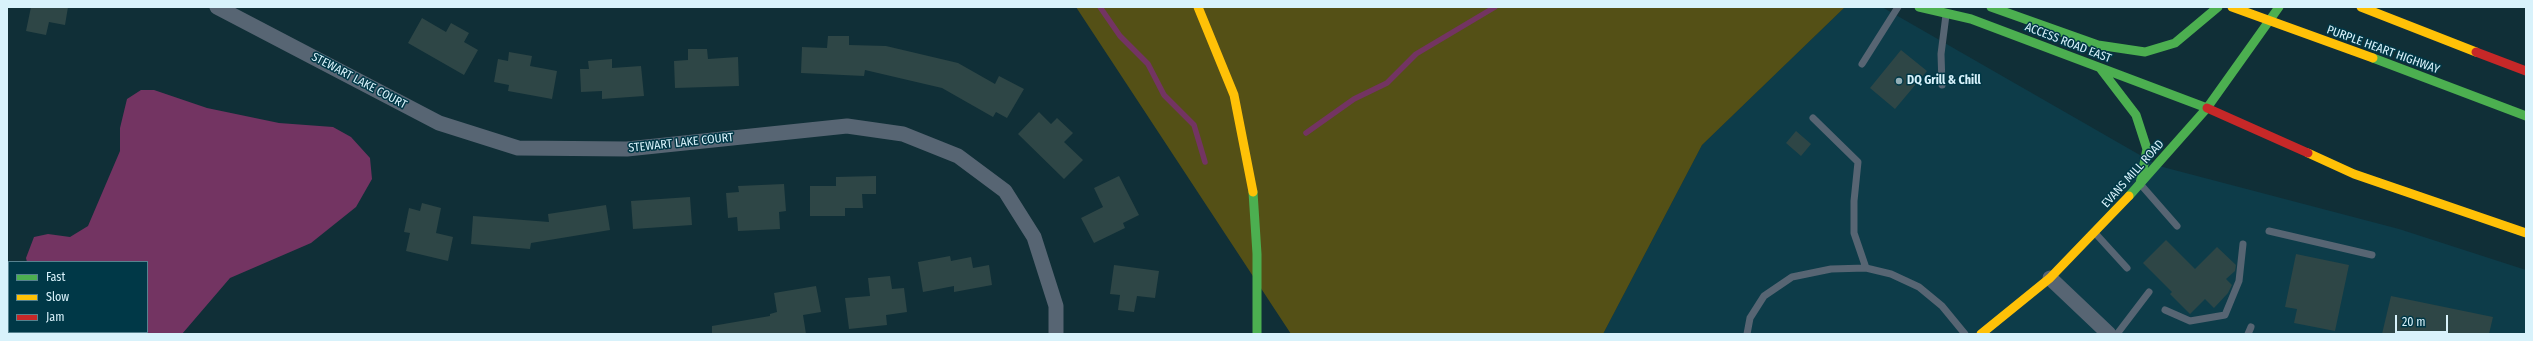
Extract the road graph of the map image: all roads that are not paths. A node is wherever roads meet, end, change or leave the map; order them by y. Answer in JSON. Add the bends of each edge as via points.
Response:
{"nodes":[{"id":1,"x":217,"y":7,"type":"edge"},
{"id":2,"x":1198,"y":7,"type":"edge"},
{"id":3,"x":1898,"y":7,"type":"edge"},
{"id":4,"x":1919,"y":7,"type":"edge"},
{"id":5,"x":1991,"y":7,"type":"edge"},
{"id":6,"x":2218,"y":7,"type":"edge"},
{"id":7,"x":2232,"y":7,"type":"edge"},
{"id":8,"x":2279,"y":7,"type":"edge"},
{"id":9,"x":2361,"y":7,"type":"edge"},
{"id":10,"x":1946,"y":13,"type":"junction"},
{"id":11,"x":1862,"y":64,"type":"dead end"},
{"id":12,"x":2100,"y":68,"type":"junction"},
{"id":13,"x":2526,"y":71,"type":"edge"},
{"id":14,"x":1942,"y":85,"type":"dead end"},
{"id":15,"x":2207,"y":108,"type":"junction"},
{"id":16,"x":2526,"y":116,"type":"edge"},
{"id":17,"x":1813,"y":118,"type":"dead end"},
{"id":18,"x":2140,"y":185,"type":"junction"},
{"id":19,"x":2177,"y":226,"type":"dead end"},
{"id":20,"x":2268,"y":231,"type":"dead end"},
{"id":21,"x":2095,"y":233,"type":"junction"},
{"id":22,"x":2526,"y":233,"type":"edge"},
{"id":23,"x":2243,"y":244,"type":"dead end"},
{"id":24,"x":2372,"y":255,"type":"dead end"},
{"id":25,"x":1866,"y":268,"type":"junction"},
{"id":26,"x":2127,"y":268,"type":"dead end"},
{"id":27,"x":2050,"y":278,"type":"junction"},
{"id":28,"x":2149,"y":292,"type":"dead end"},
{"id":29,"x":2165,"y":310,"type":"dead end"},
{"id":30,"x":1056,"y":334,"type":"edge"},
{"id":31,"x":1257,"y":334,"type":"edge"},
{"id":32,"x":1748,"y":334,"type":"edge"},
{"id":33,"x":1965,"y":334,"type":"edge"},
{"id":34,"x":1981,"y":334,"type":"edge"},
{"id":35,"x":2109,"y":334,"type":"edge"}],
"edges":[{"from":1,"to":30,"type":"street","name":"STEWART LAKE COURT","via":[[439,123],[518,148],[627,149],[846,126],[903,134],[958,156],[1005,191],[1034,237],[1056,306]]},
{"from":2,"to":31,"type":"main road","via":[[1234,96],[1253,186],[1257,254]]},
{"from":3,"to":11,"type":"lane"},
{"from":4,"to":10,"type":"main road","name":"ACCESS ROAD EAST"},
{"from":5,"to":6,"type":"main road","via":[[2098,44],[2145,52],[2175,43]]},
{"from":7,"to":16,"type":"main road","name":"PURPLE HEART HIGHWAY","bridge":true},
{"from":8,"to":15,"type":"main road","name":"EVANS MILL ROAD"},
{"from":9,"to":13,"type":"main road"},
{"from":10,"to":12,"type":"main road","name":"ACCESS ROAD EAST","via":[[1971,19]]},
{"from":10,"to":14,"type":"lane","via":[[1941,54]]},
{"from":12,"to":15,"type":"main road","name":"ACCESS ROAD EAST"},
{"from":12,"to":18,"type":"main road","via":[[2136,115],[2146,149]]},
{"from":15,"to":18,"type":"main road","name":"EVANS MILL ROAD"},
{"from":15,"to":22,"type":"main road","name":"ACCESS ROAD EAST","via":[[2354,174]]},
{"from":17,"to":25,"type":"lane","via":[[1858,162],[1854,233]]},
{"from":18,"to":19,"type":"lane"},
{"from":18,"to":21,"type":"main road","name":"EVANS MILL ROAD"},
{"from":20,"to":24,"type":"lane"},
{"from":21,"to":26,"type":"lane"},
{"from":21,"to":27,"type":"main road","name":"EVANS MILL ROAD"},
{"from":23,"to":29,"type":"lane","via":[[2239,281],[2225,315],[2190,320]]},
{"from":25,"to":32,"type":"lane","via":[[1831,269],[1792,277],[1764,296],[1750,318]]},
{"from":25,"to":33,"type":"lane","via":[[1891,274],[1919,287],[1942,306]]},
{"from":27,"to":34,"type":"main road","name":"EVANS MILL ROAD"},
{"from":27,"to":35,"type":"street"},
{"from":28,"to":35,"type":"lane"}]}
